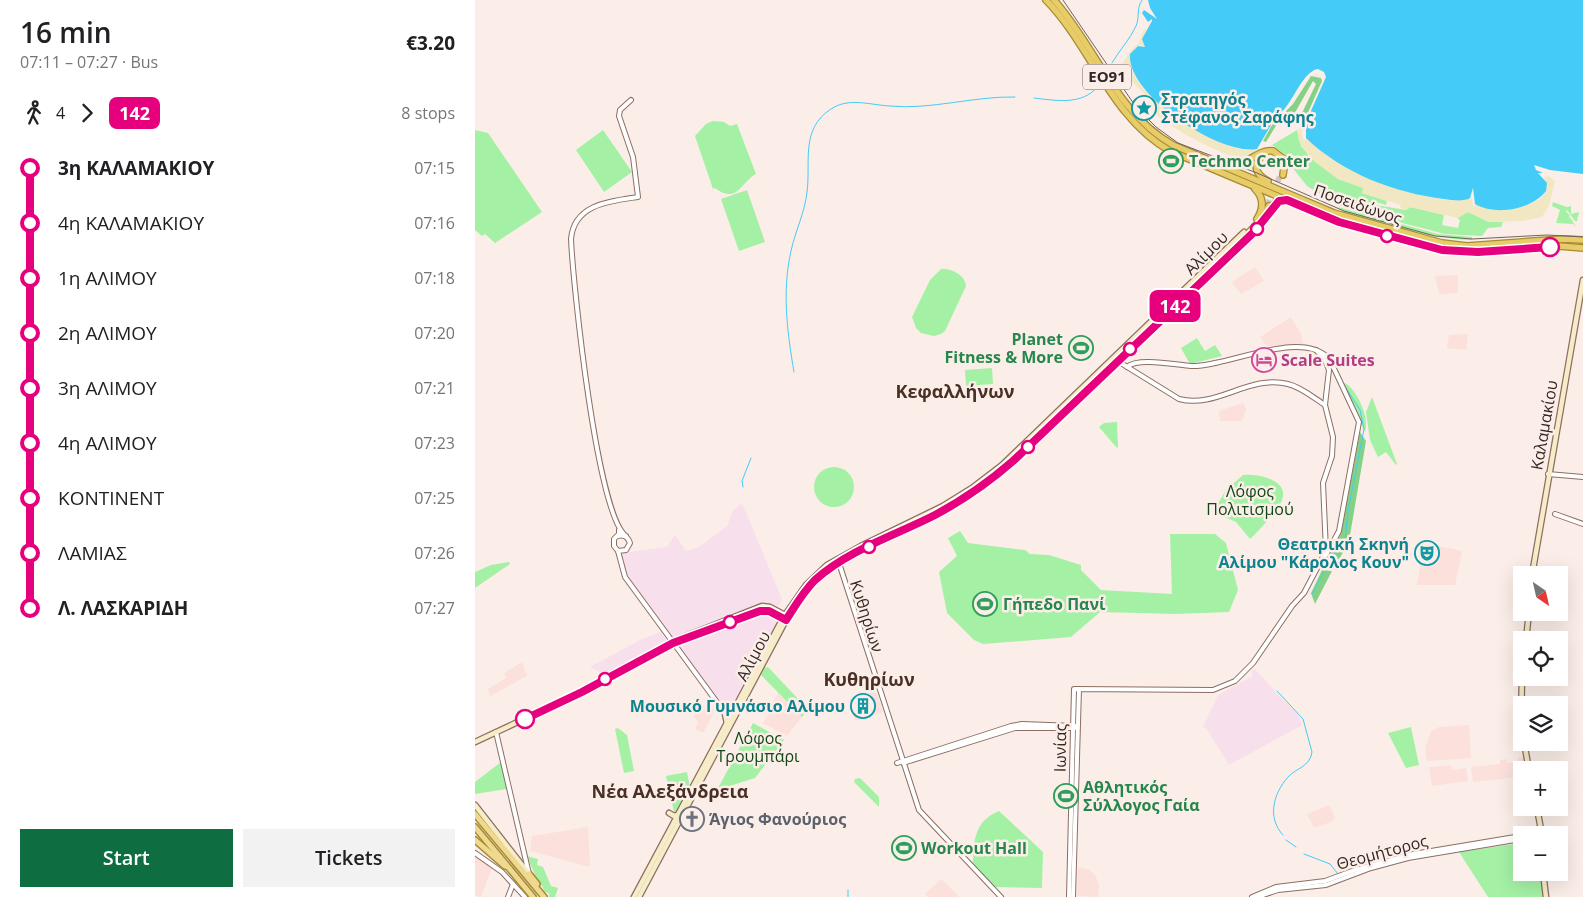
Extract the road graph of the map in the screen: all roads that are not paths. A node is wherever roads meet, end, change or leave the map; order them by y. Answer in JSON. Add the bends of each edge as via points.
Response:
{"nodes":[{"id":1,"x":1046,"y":0,"type":"edge"},
{"id":2,"x":1054,"y":0,"type":"edge"},
{"id":3,"x":631,"y":100,"type":"dead end"},
{"id":4,"x":1206,"y":159,"type":"junction"},
{"id":5,"x":1247,"y":184,"type":"junction"},
{"id":6,"x":1296,"y":196,"type":"junction"},
{"id":7,"x":1287,"y":200,"type":"junction"},
{"id":8,"x":1268,"y":208,"type":"junction"},
{"id":9,"x":1344,"y":213,"type":"dead end"},
{"id":10,"x":1357,"y":220,"type":"junction"},
{"id":11,"x":1383,"y":224,"type":"dead end"},
{"id":12,"x":1375,"y":225,"type":"junction"},
{"id":13,"x":1244,"y":232,"type":"joint"},
{"id":14,"x":1583,"y":240,"type":"edge"},
{"id":15,"x":1583,"y":248,"type":"edge"},
{"id":16,"x":1211,"y":266,"type":"junction"},
{"id":17,"x":1209,"y":274,"type":"joint"},
{"id":18,"x":1583,"y":280,"type":"edge"},
{"id":19,"x":1317,"y":350,"type":"junction"},
{"id":20,"x":1117,"y":359,"type":"junction"},
{"id":21,"x":1129,"y":365,"type":"junction"},
{"id":22,"x":1335,"y":374,"type":"junction"},
{"id":23,"x":1329,"y":375,"type":"junction"},
{"id":24,"x":1325,"y":405,"type":"junction"},
{"id":25,"x":1548,"y":474,"type":"junction"},
{"id":26,"x":1583,"y":477,"type":"edge"},
{"id":27,"x":1555,"y":514,"type":"dead end"},
{"id":28,"x":1583,"y":524,"type":"edge"},
{"id":29,"x":619,"y":530,"type":"junction"},
{"id":30,"x":618,"y":536,"type":"junction"},
{"id":31,"x":626,"y":536,"type":"junction"},
{"id":32,"x":1325,"y":542,"type":"junction"},
{"id":33,"x":1334,"y":542,"type":"junction"},
{"id":34,"x":618,"y":551,"type":"junction"},
{"id":35,"x":839,"y":563,"type":"junction"},
{"id":36,"x":1533,"y":566,"type":"edge"},
{"id":37,"x":773,"y":613,"type":"junction"},
{"id":38,"x":785,"y":618,"type":"junction"},
{"id":39,"x":778,"y":627,"type":"junction"},
{"id":40,"x":673,"y":643,"type":"junction"},
{"id":41,"x":1076,"y":690,"type":"junction"},
{"id":42,"x":738,"y":704,"type":"junction"},
{"id":43,"x":725,"y":709,"type":"junction"},
{"id":44,"x":735,"y":714,"type":"junction"},
{"id":45,"x":727,"y":723,"type":"junction"},
{"id":46,"x":1075,"y":727,"type":"junction"},
{"id":47,"x":496,"y":732,"type":"junction"},
{"id":48,"x":475,"y":742,"type":"edge"},
{"id":49,"x":902,"y":761,"type":"junction"},
{"id":50,"x":475,"y":805,"type":"edge"},
{"id":51,"x":669,"y":813,"type":"dead end"},
{"id":52,"x":475,"y":814,"type":"edge"},
{"id":53,"x":678,"y":814,"type":"junction"},
{"id":54,"x":475,"y":827,"type":"edge"},
{"id":55,"x":1513,"y":838,"type":"edge"},
{"id":56,"x":1513,"y":838,"type":"edge"},
{"id":57,"x":475,"y":840,"type":"edge"},
{"id":58,"x":475,"y":853,"type":"edge"},
{"id":59,"x":510,"y":869,"type":"junction"},
{"id":60,"x":529,"y":874,"type":"junction"},
{"id":61,"x":1546,"y":881,"type":"edge"},
{"id":62,"x":513,"y":884,"type":"junction"},
{"id":63,"x":1270,"y":892,"type":"junction"},
{"id":64,"x":543,"y":896,"type":"edge"},
{"id":65,"x":508,"y":897,"type":"edge"},
{"id":66,"x":525,"y":897,"type":"edge"},
{"id":67,"x":533,"y":897,"type":"edge"},
{"id":68,"x":634,"y":897,"type":"edge"},
{"id":69,"x":639,"y":897,"type":"edge"},
{"id":70,"x":999,"y":897,"type":"edge"},
{"id":71,"x":1069,"y":897,"type":"edge"},
{"id":72,"x":1073,"y":897,"type":"edge"},
{"id":73,"x":1252,"y":897,"type":"edge"},
{"id":74,"x":1257,"y":897,"type":"edge"},
{"id":75,"x":1273,"y":897,"type":"edge"},
{"id":76,"x":1547,"y":897,"type":"edge"}],
"edges":[{"from":1,"to":5,"type":"highway","name":"Ποσειδώνος","number":"ΕΟ91","via":[[1145,134],[1170,151]]},
{"from":2,"to":4,"type":"highway","name":"Ποσειδώνος","number":"ΕΟ91","via":[[1134,114],[1165,140]]},
{"from":3,"to":29,"type":"street","via":[[619,116],[633,157],[638,197],[589,208],[579,216],[571,232],[590,418]]},
{"from":4,"to":6,"type":"highway","name":"Ποσειδώνος","number":"ΕΟ91"},
{"from":4,"to":6,"type":"highway","via":[[1236,166],[1265,151],[1273,151],[1285,160],[1282,174],[1282,163],[1277,156],[1266,154],[1257,161],[1256,169],[1260,176]]},
{"from":5,"to":7,"type":"highway","name":"Ποσειδώνος","number":"ΕΟ91"},
{"from":5,"to":13,"type":"highway","via":[[1259,194],[1262,206],[1258,217]]},
{"from":6,"to":10,"type":"highway","name":"Ποσειδώνος","number":"ΕΟ91"},
{"from":7,"to":8,"type":"highway"},
{"from":7,"to":15,"type":"highway","name":"Ποσειδώνος","number":"ΕΟ91","via":[[1339,222],[1442,250]]},
{"from":8,"to":16,"type":"highway"},
{"from":8,"to":17,"type":"highway"},
{"from":9,"to":10,"type":"highway"},
{"from":10,"to":12,"type":"highway","name":"Ποσειδώνος","number":"ΕΟ91"},
{"from":11,"to":12,"type":"highway"},
{"from":12,"to":14,"type":"highway","name":"Ποσειδώνος","number":"ΕΟ91","via":[[1458,246]]},
{"from":13,"to":16,"type":"main road","name":"Αλίμου"},
{"from":16,"to":20,"type":"main road","name":"Αλίμου"},
{"from":17,"to":20,"type":"main road","name":"Αλίμου"},
{"from":18,"to":25,"type":"main road","name":"Καλαμακίου"},
{"from":19,"to":21,"type":"street","via":[[1263,351],[1196,366],[1137,362]]},
{"from":19,"to":22,"type":"street","via":[[1330,360]]},
{"from":19,"to":23,"type":"street","via":[[1327,364]]},
{"from":20,"to":21,"type":"street"},
{"from":20,"to":35,"type":"main road","name":"Αλίμου","via":[[1013,461],[979,488],[934,515]]},
{"from":20,"to":38,"type":"main road","name":"Αλίμου","via":[[995,471],[948,503],[827,565],[806,584]]},
{"from":21,"to":24,"type":"street","via":[[1179,399],[1203,400],[1267,382],[1291,385]]},
{"from":22,"to":23,"type":"street"},
{"from":22,"to":33,"type":"street","via":[[1359,422],[1339,531]]},
{"from":23,"to":24,"type":"street"},
{"from":24,"to":32,"type":"street","via":[[1334,442],[1323,483]]},
{"from":25,"to":26,"type":"street"},
{"from":25,"to":36,"type":"main road","name":"Καλαμακίου"},
{"from":27,"to":28,"type":"street"},
{"from":29,"to":30,"type":"street"},
{"from":29,"to":31,"type":"street"},
{"from":30,"to":31,"type":"street"},
{"from":30,"to":34,"type":"street","via":[[613,545]]},
{"from":31,"to":34,"type":"street","via":[[629,546]]},
{"from":32,"to":33,"type":"street"},
{"from":32,"to":41,"type":"street","via":[[1326,551],[1304,594],[1292,606],[1256,659],[1235,681],[1213,690]]},
{"from":33,"to":41,"type":"street","via":[[1305,596],[1258,661],[1237,682],[1216,692]]},
{"from":34,"to":40,"type":"street","via":[[625,577]]},
{"from":35,"to":38,"type":"main road","name":"Αλίμου","via":[[814,582]]},
{"from":35,"to":49,"type":"street","name":"Κυθηρίων"},
{"from":37,"to":38,"type":"main road"},
{"from":37,"to":39,"type":"main road"},
{"from":37,"to":40,"type":"main road","via":[[760,611]]},
{"from":38,"to":39,"type":"main road","name":"Αλίμου"},
{"from":38,"to":40,"type":"main road","via":[[770,607],[762,606]]},
{"from":38,"to":44,"type":"main road","name":"Αλίμου"},
{"from":39,"to":42,"type":"main road","name":"Αλίμου"},
{"from":40,"to":43,"type":"street"},
{"from":40,"to":47,"type":"main road","via":[[582,692]]},
{"from":41,"to":46,"type":"street","name":"Ιωνίας"},
{"from":42,"to":43,"type":"main road"},
{"from":42,"to":44,"type":"main road","name":"Αλίμου"},
{"from":43,"to":44,"type":"street"},
{"from":43,"to":45,"type":"main road"},
{"from":44,"to":45,"type":"main road","name":"Αλίμου"},
{"from":44,"to":69,"type":"main road","name":"Αλίμου"},
{"from":45,"to":53,"type":"main road","name":"Αλίμου"},
{"from":46,"to":49,"type":"street","via":[[1015,728]]},
{"from":46,"to":71,"type":"street","name":"Ιωνίας"},
{"from":46,"to":72,"type":"street","name":"Ιωνίας"},
{"from":47,"to":48,"type":"main road"},
{"from":47,"to":60,"type":"street"},
{"from":49,"to":70,"type":"street","name":"Κυθηρίων","via":[[919,810]]},
{"from":50,"to":60,"type":"main road"},
{"from":51,"to":53,"type":"main road"},
{"from":52,"to":64,"type":"main road"},
{"from":53,"to":68,"type":"main road","name":"Αλίμου"},
{"from":54,"to":59,"type":"main road"},
{"from":55,"to":63,"type":"street","name":"Θεομήτορος","via":[[1408,858],[1326,885]]},
{"from":56,"to":73,"type":"street","name":"Θεομήτορος","via":[[1413,854],[1325,881],[1276,887]]},
{"from":57,"to":59,"type":"main road"},
{"from":58,"to":62,"type":"street","via":[[500,870]]},
{"from":59,"to":67,"type":"main road"},
{"from":60,"to":64,"type":"main road"},
{"from":61,"to":76,"type":"main road"},
{"from":62,"to":65,"type":"street"},
{"from":62,"to":66,"type":"street"},
{"from":63,"to":74,"type":"street","name":"Θεομήτορος"},
{"from":63,"to":75,"type":"street"}]}
